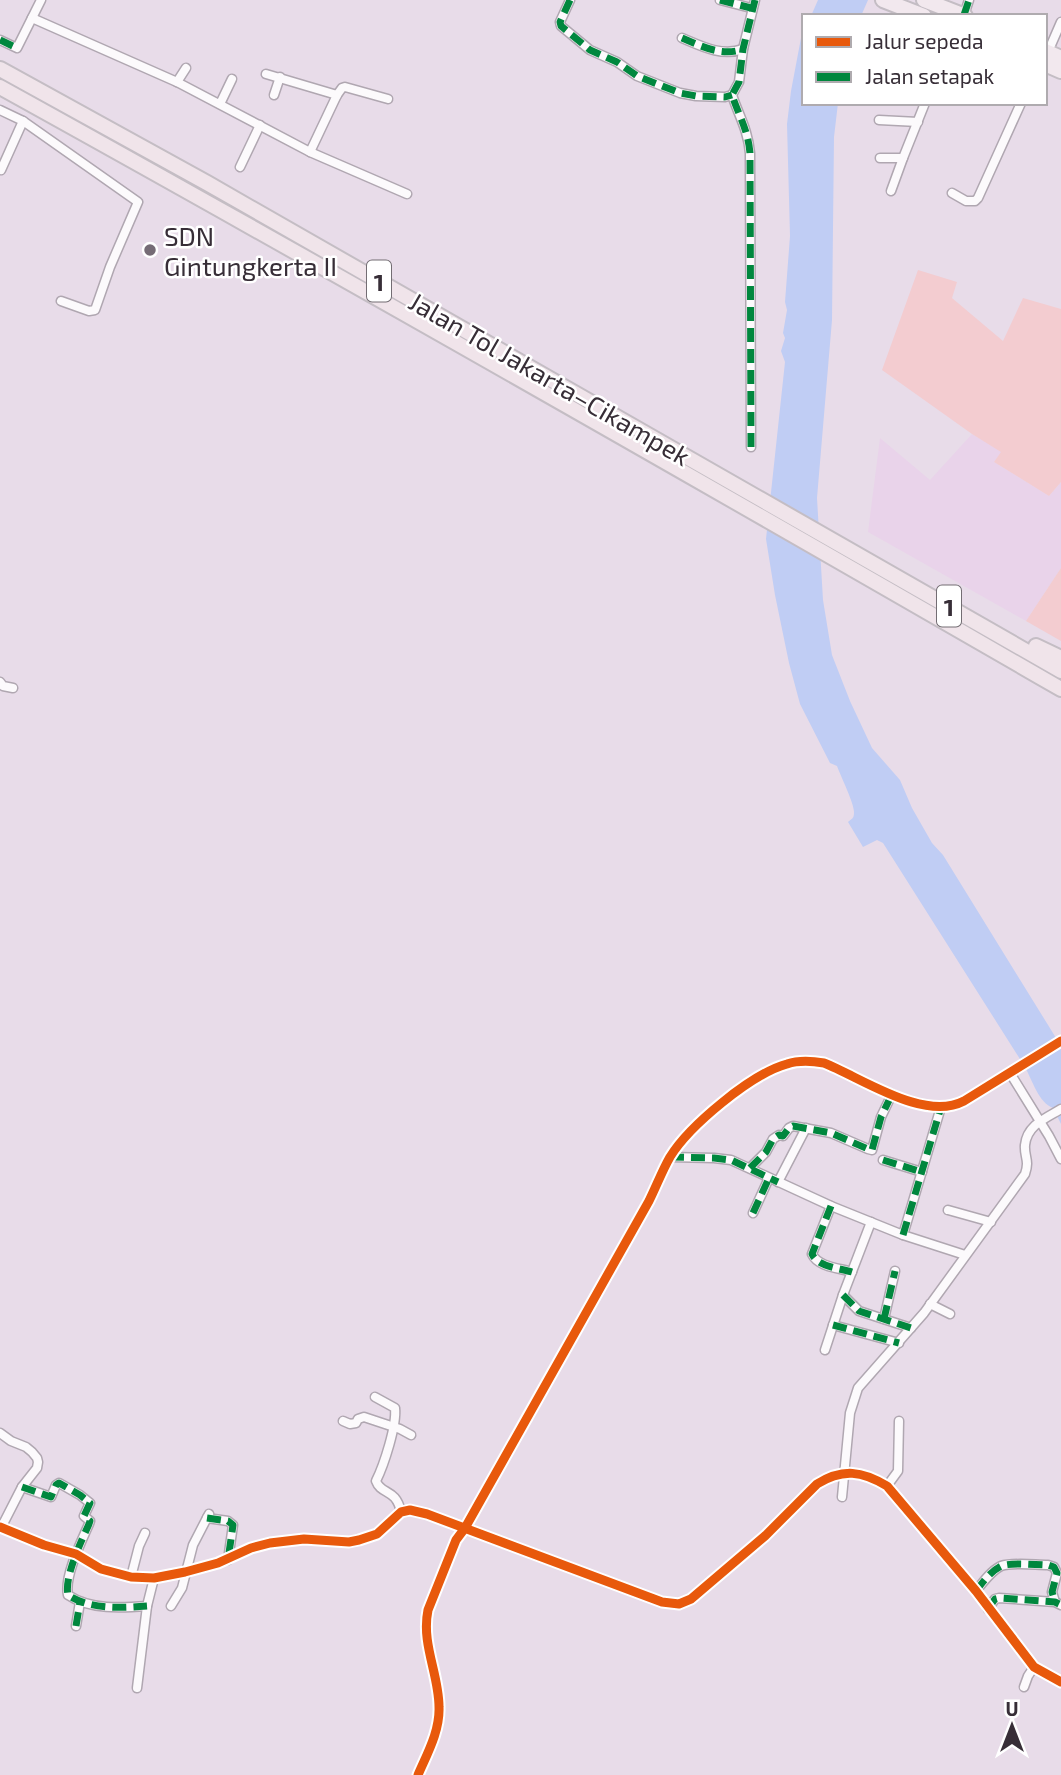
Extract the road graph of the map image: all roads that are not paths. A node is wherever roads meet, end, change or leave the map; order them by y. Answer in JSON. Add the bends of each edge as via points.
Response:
{"nodes":[{"id":1,"x":41,"y":0,"type":"edge"},
{"id":2,"x":570,"y":0,"type":"edge"},
{"id":3,"x":720,"y":0,"type":"edge"},
{"id":4,"x":884,"y":0,"type":"edge"},
{"id":5,"x":932,"y":1,"type":"edge"},
{"id":6,"x":753,"y":4,"type":"edge"},
{"id":7,"x":919,"y":14,"type":"edge"},
{"id":8,"x":962,"y":14,"type":"edge"},
{"id":9,"x":32,"y":18,"type":"junction"},
{"id":10,"x":1061,"y":22,"type":"edge"},
{"id":11,"x":682,"y":38,"type":"dead end"},
{"id":12,"x":0,"y":40,"type":"edge"},
{"id":13,"x":743,"y":50,"type":"junction"},
{"id":14,"x":1050,"y":57,"type":"edge"},
{"id":15,"x":186,"y":68,"type":"dead end"},
{"id":16,"x":0,"y":69,"type":"edge"},
{"id":17,"x":1061,"y":71,"type":"edge"},
{"id":18,"x":266,"y":74,"type":"dead end"},
{"id":19,"x":280,"y":78,"type":"junction"},
{"id":20,"x":232,"y":79,"type":"dead end"},
{"id":21,"x":177,"y":82,"type":"junction"},
{"id":22,"x":0,"y":87,"type":"edge"},
{"id":23,"x":732,"y":94,"type":"junction"},
{"id":24,"x":274,"y":95,"type":"dead end"},
{"id":25,"x":337,"y":95,"type":"junction"},
{"id":26,"x":388,"y":99,"type":"dead end"},
{"id":27,"x":220,"y":104,"type":"junction"},
{"id":28,"x":924,"y":105,"type":"edge"},
{"id":29,"x":1020,"y":105,"type":"edge"},
{"id":30,"x":0,"y":110,"type":"edge"},
{"id":31,"x":879,"y":120,"type":"dead end"},
{"id":32,"x":23,"y":121,"type":"junction"},
{"id":33,"x":918,"y":122,"type":"junction"},
{"id":34,"x":260,"y":125,"type":"junction"},
{"id":35,"x":310,"y":152,"type":"junction"},
{"id":36,"x":880,"y":158,"type":"dead end"},
{"id":37,"x":903,"y":158,"type":"junction"},
{"id":38,"x":240,"y":167,"type":"dead end"},
{"id":39,"x":1,"y":170,"type":"edge"},
{"id":40,"x":891,"y":191,"type":"dead end"},
{"id":41,"x":952,"y":193,"type":"dead end"},
{"id":42,"x":407,"y":194,"type":"dead end"},
{"id":43,"x":61,"y":301,"type":"dead end"},
{"id":44,"x":751,"y":447,"type":"dead end"},
{"id":45,"x":943,"y":602,"type":"junction"},
{"id":46,"x":1061,"y":658,"type":"edge"},
{"id":47,"x":1061,"y":671,"type":"edge"},
{"id":48,"x":0,"y":682,"type":"edge"},
{"id":49,"x":13,"y":688,"type":"dead end"},
{"id":50,"x":1061,"y":689,"type":"edge"},
{"id":51,"x":1061,"y":1041,"type":"edge"},
{"id":52,"x":1010,"y":1073,"type":"junction"},
{"id":53,"x":892,"y":1094,"type":"junction"},
{"id":54,"x":941,"y":1107,"type":"junction"},
{"id":55,"x":1058,"y":1111,"type":"edge"},
{"id":56,"x":1040,"y":1121,"type":"junction"},
{"id":57,"x":806,"y":1128,"type":"junction"},
{"id":58,"x":670,"y":1157,"type":"junction"},
{"id":59,"x":1061,"y":1159,"type":"edge"},
{"id":60,"x":883,"y":1160,"type":"dead end"},
{"id":61,"x":751,"y":1168,"type":"junction"},
{"id":62,"x":922,"y":1172,"type":"junction"},
{"id":63,"x":769,"y":1178,"type":"junction"},
{"id":64,"x":778,"y":1182,"type":"junction"},
{"id":65,"x":831,"y":1206,"type":"junction"},
{"id":66,"x":948,"y":1210,"type":"dead end"},
{"id":67,"x":753,"y":1213,"type":"dead end"},
{"id":68,"x":871,"y":1222,"type":"junction"},
{"id":69,"x":991,"y":1222,"type":"junction"},
{"id":70,"x":903,"y":1235,"type":"junction"},
{"id":71,"x":965,"y":1255,"type":"junction"},
{"id":72,"x":895,"y":1271,"type":"dead end"},
{"id":73,"x":852,"y":1272,"type":"junction"},
{"id":74,"x":843,"y":1295,"type":"junction"},
{"id":75,"x":930,"y":1304,"type":"junction"},
{"id":76,"x":950,"y":1314,"type":"dead end"},
{"id":77,"x":884,"y":1319,"type":"junction"},
{"id":78,"x":833,"y":1325,"type":"junction"},
{"id":79,"x":911,"y":1328,"type":"junction"},
{"id":80,"x":898,"y":1343,"type":"junction"},
{"id":81,"x":825,"y":1350,"type":"dead end"},
{"id":82,"x":375,"y":1397,"type":"dead end"},
{"id":83,"x":343,"y":1421,"type":"dead end"},
{"id":84,"x":899,"y":1421,"type":"dead end"},
{"id":85,"x":393,"y":1427,"type":"junction"},
{"id":86,"x":0,"y":1433,"type":"edge"},
{"id":87,"x":411,"y":1435,"type":"dead end"},
{"id":88,"x":845,"y":1472,"type":"junction"},
{"id":89,"x":887,"y":1486,"type":"junction"},
{"id":90,"x":22,"y":1487,"type":"junction"},
{"id":91,"x":842,"y":1497,"type":"dead end"},
{"id":92,"x":401,"y":1512,"type":"junction"},
{"id":93,"x":1,"y":1527,"type":"edge"},
{"id":94,"x":464,"y":1528,"type":"junction"},
{"id":95,"x":145,"y":1533,"type":"dead end"},
{"id":96,"x":76,"y":1554,"type":"junction"},
{"id":97,"x":228,"y":1560,"type":"junction"},
{"id":98,"x":185,"y":1573,"type":"junction"},
{"id":99,"x":131,"y":1577,"type":"junction"},
{"id":100,"x":153,"y":1578,"type":"junction"},
{"id":101,"x":976,"y":1591,"type":"junction"},
{"id":102,"x":80,"y":1602,"type":"junction"},
{"id":103,"x":1058,"y":1604,"type":"edge"},
{"id":104,"x":147,"y":1606,"type":"junction"},
{"id":105,"x":171,"y":1606,"type":"dead end"},
{"id":106,"x":988,"y":1609,"type":"junction"},
{"id":107,"x":76,"y":1626,"type":"dead end"},
{"id":108,"x":1034,"y":1667,"type":"junction"},
{"id":109,"x":1061,"y":1682,"type":"edge"},
{"id":110,"x":1024,"y":1687,"type":"dead end"},
{"id":111,"x":137,"y":1688,"type":"dead end"},
{"id":112,"x":418,"y":1775,"type":"edge"}],
"edges":[{"from":1,"to":9,"type":"street"},
{"from":2,"to":23,"type":"street","via":[[561,26],[590,50],[680,93]]},
{"from":3,"to":6,"type":"street"},
{"from":4,"to":7,"type":"highway"},
{"from":5,"to":8,"type":"highway"},
{"from":6,"to":13,"type":"street"},
{"from":9,"to":12,"type":"street","via":[[17,48]]},
{"from":9,"to":21,"type":"street"},
{"from":10,"to":14,"type":"street"},
{"from":11,"to":13,"type":"street","via":[[722,52]]},
{"from":13,"to":23,"type":"street","via":[[739,82]]},
{"from":14,"to":17,"type":"highway"},
{"from":15,"to":21,"type":"street"},
{"from":16,"to":45,"type":"highway","name":"Jalan Tol Jakarta–Cikampek","number":"1"},
{"from":18,"to":19,"type":"street"},
{"from":19,"to":24,"type":"street"},
{"from":19,"to":25,"type":"street"},
{"from":20,"to":27,"type":"street"},
{"from":21,"to":27,"type":"street"},
{"from":22,"to":50,"type":"highway","name":"Jalan Tol Jakarta–Cikampek","number":"1"},
{"from":23,"to":44,"type":"street","via":[[750,153]]},
{"from":25,"to":26,"type":"street","via":[[345,88]]},
{"from":25,"to":35,"type":"street"},
{"from":27,"to":34,"type":"street"},
{"from":28,"to":33,"type":"street"},
{"from":29,"to":41,"type":"street","via":[[978,198],[967,201]]},
{"from":30,"to":32,"type":"street"},
{"from":31,"to":33,"type":"street"},
{"from":32,"to":39,"type":"street"},
{"from":32,"to":43,"type":"street","via":[[138,202],[95,310]]},
{"from":33,"to":37,"type":"street"},
{"from":34,"to":35,"type":"street"},
{"from":34,"to":38,"type":"street"},
{"from":35,"to":42,"type":"street"},
{"from":36,"to":37,"type":"street"},
{"from":37,"to":40,"type":"street"},
{"from":45,"to":46,"type":"highway"},
{"from":45,"to":47,"type":"highway","name":"Jalan Tol Jakarta–Cikampek","number":"1"},
{"from":48,"to":49,"type":"street"},
{"from":51,"to":52,"type":"street"},
{"from":52,"to":54,"type":"street","via":[[957,1104]]},
{"from":52,"to":56,"type":"street"},
{"from":53,"to":54,"type":"street"},
{"from":53,"to":57,"type":"street","via":[[872,1150]]},
{"from":53,"to":58,"type":"street","via":[[824,1063],[786,1064],[733,1095]]},
{"from":54,"to":62,"type":"street"},
{"from":55,"to":56,"type":"street"},
{"from":56,"to":59,"type":"street"},
{"from":56,"to":69,"type":"street","via":[[1025,1143],[1025,1174]]},
{"from":57,"to":61,"type":"street","via":[[790,1127],[785,1135],[775,1137]]},
{"from":57,"to":64,"type":"street"},
{"from":58,"to":61,"type":"street","via":[[731,1160]]},
{"from":58,"to":94,"type":"street"},
{"from":60,"to":62,"type":"street"},
{"from":61,"to":63,"type":"street"},
{"from":62,"to":70,"type":"street"},
{"from":63,"to":64,"type":"street"},
{"from":63,"to":67,"type":"street"},
{"from":64,"to":65,"type":"street"},
{"from":65,"to":68,"type":"street"},
{"from":65,"to":73,"type":"street","via":[[813,1259]]},
{"from":66,"to":69,"type":"street"},
{"from":68,"to":70,"type":"street"},
{"from":68,"to":73,"type":"street"},
{"from":69,"to":71,"type":"street"},
{"from":70,"to":71,"type":"street"},
{"from":71,"to":75,"type":"street"},
{"from":72,"to":77,"type":"street"},
{"from":73,"to":74,"type":"street"},
{"from":74,"to":77,"type":"street","via":[[859,1311]]},
{"from":74,"to":78,"type":"street"},
{"from":75,"to":76,"type":"street"},
{"from":75,"to":79,"type":"street"},
{"from":77,"to":79,"type":"street"},
{"from":78,"to":80,"type":"street"},
{"from":78,"to":81,"type":"street"},
{"from":79,"to":80,"type":"street"},
{"from":80,"to":88,"type":"street","via":[[855,1395]]},
{"from":82,"to":85,"type":"street","via":[[395,1408]]},
{"from":83,"to":85,"type":"street","via":[[353,1424],[364,1418]]},
{"from":84,"to":89,"type":"street","via":[[898,1471]]},
{"from":85,"to":87,"type":"street"},
{"from":85,"to":92,"type":"street","via":[[376,1481],[393,1496]]},
{"from":86,"to":90,"type":"street","via":[[37,1458],[37,1468]]},
{"from":88,"to":89,"type":"street"},
{"from":88,"to":91,"type":"street"},
{"from":88,"to":94,"type":"street","via":[[817,1484],[765,1536],[691,1599],[679,1604],[662,1602]]},
{"from":89,"to":101,"type":"street"},
{"from":90,"to":93,"type":"street"},
{"from":90,"to":96,"type":"street","via":[[50,1497],[59,1483],[89,1502],[84,1516],[90,1521]]},
{"from":92,"to":94,"type":"street","via":[[427,1514]]},
{"from":92,"to":97,"type":"street","via":[[368,1537],[349,1542],[304,1539],[270,1544]]},
{"from":93,"to":96,"type":"street"},
{"from":94,"to":112,"type":"street","via":[[428,1610],[427,1642],[439,1710]]},
{"from":95,"to":99,"type":"street"},
{"from":96,"to":99,"type":"street","via":[[101,1569]]},
{"from":96,"to":102,"type":"street","via":[[66,1593]]},
{"from":97,"to":98,"type":"street"},
{"from":97,"to":98,"type":"street","via":[[233,1525],[208,1516]]},
{"from":98,"to":100,"type":"street"},
{"from":98,"to":105,"type":"street"},
{"from":99,"to":100,"type":"street"},
{"from":100,"to":104,"type":"street"},
{"from":101,"to":103,"type":"street","via":[[1001,1566],[1048,1565],[1057,1573],[1052,1594]]},
{"from":101,"to":106,"type":"street"},
{"from":102,"to":104,"type":"street","via":[[120,1608]]},
{"from":102,"to":107,"type":"street"},
{"from":103,"to":106,"type":"street","via":[[999,1598]]},
{"from":104,"to":111,"type":"street"},
{"from":106,"to":108,"type":"street"},
{"from":108,"to":109,"type":"street"},
{"from":108,"to":110,"type":"street"}]}
